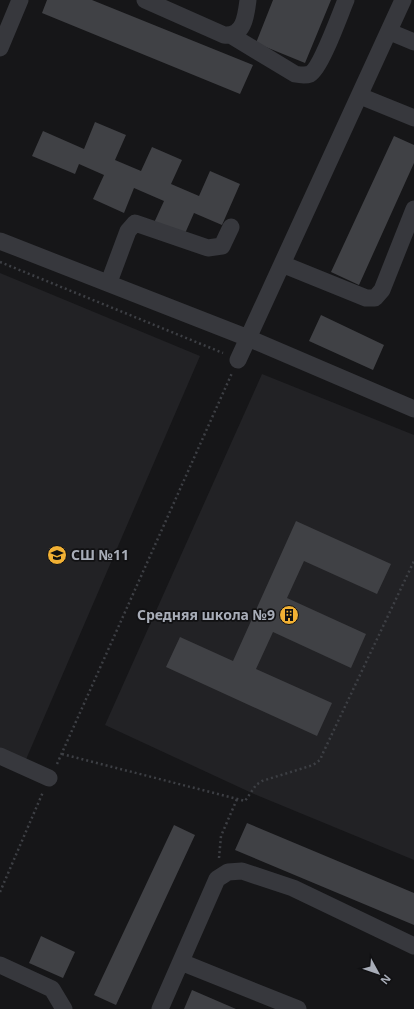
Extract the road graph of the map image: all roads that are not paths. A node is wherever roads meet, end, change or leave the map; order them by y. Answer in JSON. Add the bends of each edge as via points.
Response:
{"nodes":[{"id":1,"x":20,"y":0,"type":"edge"},
{"id":2,"x":145,"y":0,"type":"edge"},
{"id":3,"x":248,"y":0,"type":"edge"},
{"id":4,"x":346,"y":0,"type":"edge"},
{"id":5,"x":403,"y":0,"type":"edge"},
{"id":6,"x":390,"y":32,"type":"junction"},
{"id":7,"x":232,"y":36,"type":"junction"},
{"id":8,"x":414,"y":42,"type":"edge"},
{"id":9,"x":0,"y":48,"type":"edge"},
{"id":10,"x":360,"y":96,"type":"junction"},
{"id":11,"x":414,"y":118,"type":"edge"},
{"id":12,"x":414,"y":209,"type":"edge"},
{"id":13,"x":230,"y":227,"type":"dead end"},
{"id":14,"x":0,"y":241,"type":"edge"},
{"id":15,"x":282,"y":264,"type":"junction"},
{"id":16,"x":109,"y":282,"type":"junction"},
{"id":17,"x":248,"y":338,"type":"junction"},
{"id":18,"x":238,"y":360,"type":"road end"},
{"id":19,"x":414,"y":409,"type":"edge"},
{"id":20,"x":0,"y":756,"type":"edge"},
{"id":21,"x":49,"y":778,"type":"road end"},
{"id":22,"x":414,"y":946,"type":"edge"},
{"id":23,"x":181,"y":962,"type":"junction"},
{"id":24,"x":0,"y":965,"type":"edge"},
{"id":25,"x":64,"y":1009,"type":"edge"},
{"id":26,"x":160,"y":1009,"type":"edge"},
{"id":27,"x":298,"y":1009,"type":"edge"}],
"edges":[{"from":1,"to":9,"type":"street"},
{"from":2,"to":7,"type":"street","via":[[224,35]]},
{"from":3,"to":7,"type":"street","via":[[242,27]]},
{"from":4,"to":7,"type":"street","via":[[320,61],[310,74],[295,74]]},
{"from":5,"to":6,"type":"street"},
{"from":6,"to":8,"type":"street"},
{"from":6,"to":10,"type":"street"},
{"from":10,"to":11,"type":"street"},
{"from":10,"to":15,"type":"street"},
{"from":12,"to":15,"type":"street","via":[[382,290],[376,298],[366,298]]},
{"from":13,"to":16,"type":"street","via":[[222,246],[208,248],[135,223],[128,231]]},
{"from":14,"to":16,"type":"street"},
{"from":15,"to":17,"type":"street"},
{"from":16,"to":17,"type":"street"},
{"from":17,"to":18,"type":"street"},
{"from":17,"to":19,"type":"street"},
{"from":20,"to":21,"type":"street"},
{"from":22,"to":23,"type":"street","via":[[293,888],[242,871],[228,872],[217,879]]},
{"from":23,"to":26,"type":"street"},
{"from":23,"to":27,"type":"street"},
{"from":24,"to":25,"type":"street","via":[[52,989]]}]}
